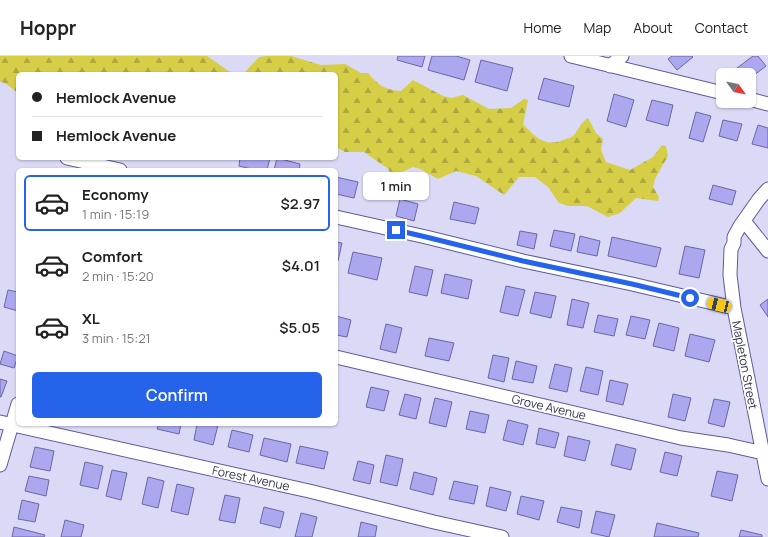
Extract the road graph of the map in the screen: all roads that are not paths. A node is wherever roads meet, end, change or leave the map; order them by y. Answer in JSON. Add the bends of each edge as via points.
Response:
{"nodes":[{"id":1,"x":571,"y":56,"type":"edge"},
{"id":2,"x":622,"y":56,"type":"edge"},
{"id":3,"x":610,"y":66,"type":"junction"},
{"id":4,"x":716,"y":91,"type":"edge"},
{"id":5,"x":756,"y":101,"type":"edge"},
{"id":6,"x":768,"y":104,"type":"edge"},
{"id":7,"x":72,"y":160,"type":"edge"},
{"id":8,"x":86,"y":166,"type":"edge"},
{"id":9,"x":103,"y":168,"type":"edge"},
{"id":10,"x":768,"y":189,"type":"edge"},
{"id":11,"x":338,"y":217,"type":"edge"},
{"id":12,"x":744,"y":221,"type":"junction"},
{"id":13,"x":768,"y":250,"type":"edge"},
{"id":14,"x":734,"y":308,"type":"junction"},
{"id":15,"x":338,"y":356,"type":"edge"},
{"id":16,"x":16,"y":407,"type":"edge"},
{"id":17,"x":6,"y":423,"type":"edge"},
{"id":18,"x":16,"y":425,"type":"edge"},
{"id":19,"x":19,"y":426,"type":"edge"},
{"id":20,"x":763,"y":453,"type":"junction"},
{"id":21,"x":0,"y":465,"type":"edge"},
{"id":22,"x":768,"y":479,"type":"edge"},
{"id":23,"x":502,"y":537,"type":"edge"}],
"edges":[{"from":1,"to":3,"type":"street"},
{"from":2,"to":3,"type":"street"},
{"from":3,"to":4,"type":"street"},
{"from":5,"to":6,"type":"street"},
{"from":7,"to":8,"type":"street"},
{"from":8,"to":9,"type":"street"},
{"from":10,"to":12,"type":"street","name":"Mapleton Street"},
{"from":11,"to":14,"type":"street"},
{"from":12,"to":13,"type":"street"},
{"from":12,"to":14,"type":"street","name":"Mapleton Street","via":[[734,237],[731,249],[730,275]]},
{"from":14,"to":20,"type":"street","name":"Mapleton Street"},
{"from":15,"to":20,"type":"street","name":"Grove Avenue","via":[[681,438]]},
{"from":16,"to":17,"type":"street"},
{"from":17,"to":18,"type":"street","name":"Forest Avenue"},
{"from":17,"to":21,"type":"street"},
{"from":19,"to":23,"type":"street","name":"Forest Avenue"},
{"from":20,"to":22,"type":"street","name":"Mapleton Street"}]}
